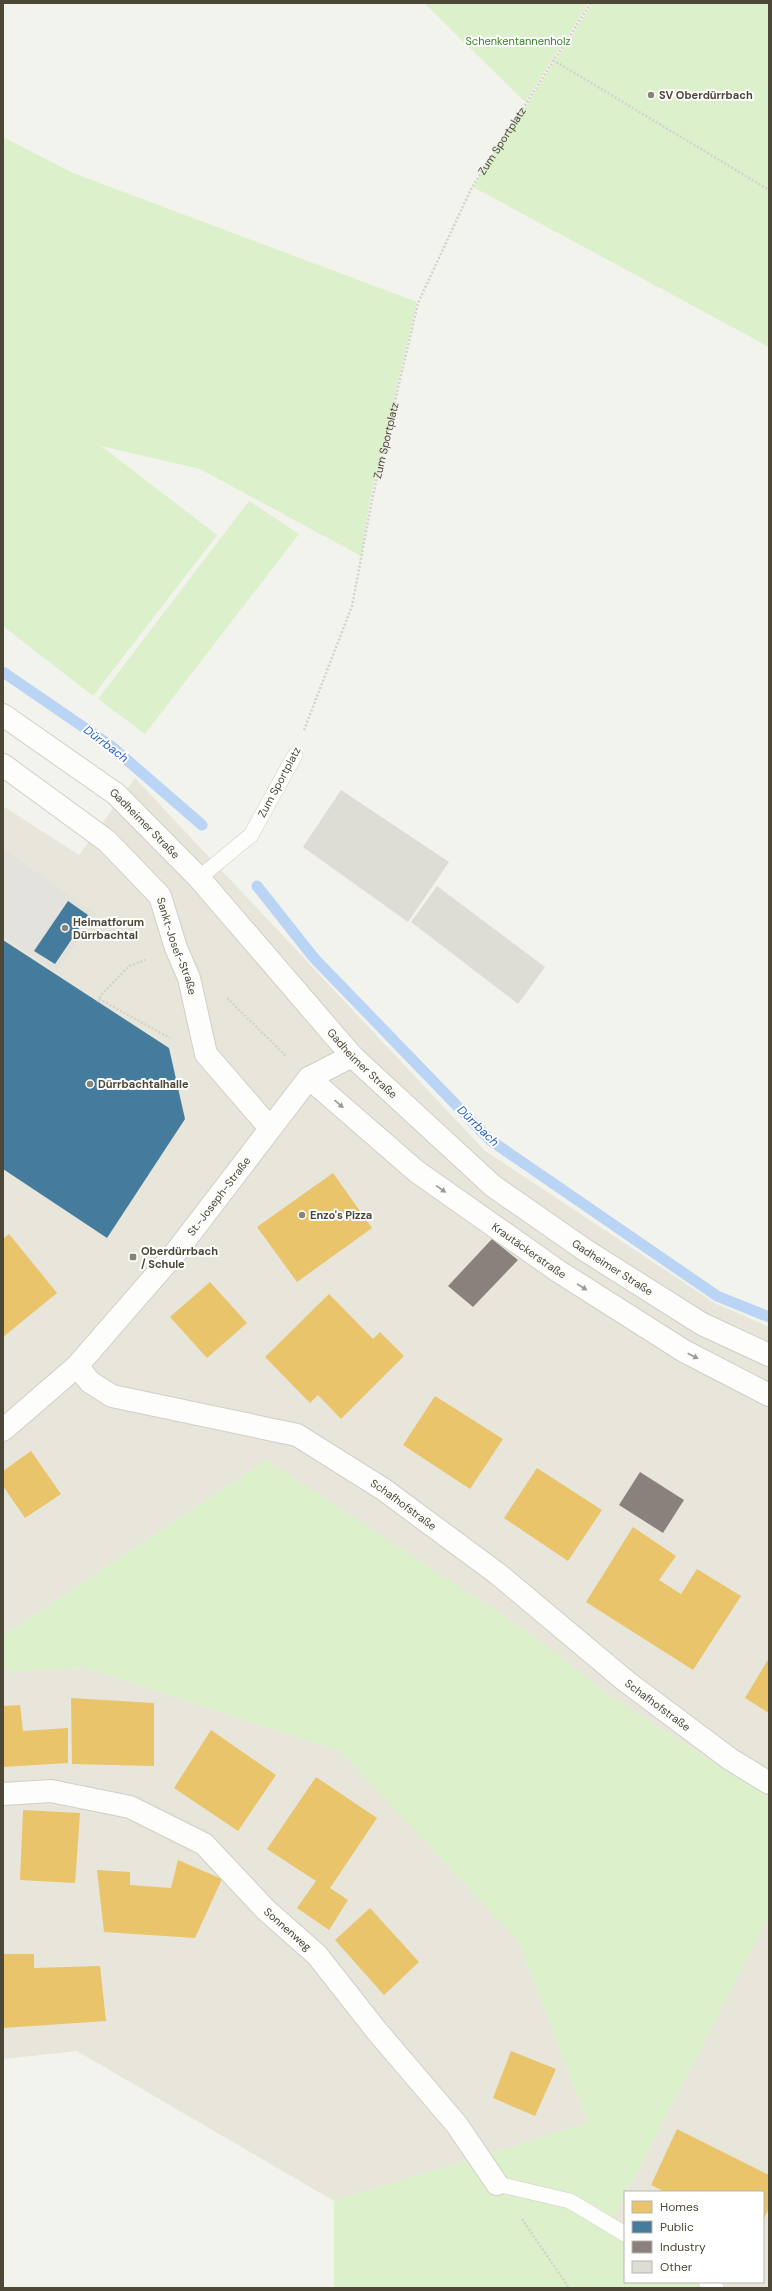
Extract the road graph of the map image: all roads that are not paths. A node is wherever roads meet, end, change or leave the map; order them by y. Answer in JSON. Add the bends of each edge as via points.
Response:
{"nodes":[{"id":1,"x":3,"y":715,"type":"edge"},
{"id":2,"x":295,"y":755,"type":"road end"},
{"id":3,"x":3,"y":765,"type":"edge"},
{"id":4,"x":199,"y":878,"type":"junction"},
{"id":5,"x":352,"y":1056,"type":"junction"},
{"id":6,"x":309,"y":1078,"type":"junction"},
{"id":7,"x":270,"y":1128,"type":"junction"},
{"id":8,"x":769,"y":1355,"type":"edge"},
{"id":9,"x":77,"y":1366,"type":"junction"},
{"id":10,"x":769,"y":1394,"type":"edge"},
{"id":11,"x":3,"y":1430,"type":"edge"},
{"id":12,"x":769,"y":1783,"type":"edge"},
{"id":13,"x":3,"y":1794,"type":"edge"},
{"id":14,"x":497,"y":2184,"type":"joint"},
{"id":15,"x":624,"y":2233,"type":"edge"}],
"edges":[{"from":1,"to":4,"type":"street","name":"Gadheimer Straße","via":[[116,794]]},
{"from":2,"to":4,"type":"lane","name":"Zum Sportplatz","via":[[251,835]]},
{"from":3,"to":7,"type":"street","name":"Sankt-Josef-Straße","via":[[107,841],[160,896],[176,948],[189,978],[206,1054]]},
{"from":4,"to":5,"type":"street","name":"Gadheimer Straße"},
{"from":5,"to":6,"type":"street","name":"St.-Joseph-Straße"},
{"from":5,"to":8,"type":"street","name":"Gadheimer Straße","via":[[493,1186],[585,1250],[702,1324]]},
{"from":6,"to":7,"type":"street","name":"St.-Joseph-Straße"},
{"from":6,"to":10,"type":"street","name":"Krautäckerstraße","one_way":true,"via":[[416,1171],[558,1272],[684,1351]]},
{"from":7,"to":9,"type":"street","name":"St.-Joseph-Straße","via":[[176,1252]]},
{"from":9,"to":11,"type":"street"},
{"from":9,"to":12,"type":"street","name":"Schafhofstraße","via":[[90,1382],[112,1396],[297,1435],[390,1493],[498,1574],[627,1682],[730,1759]]},
{"from":13,"to":14,"type":"street","name":"Sonnenweg","via":[[51,1791],[130,1807],[204,1844],[266,1910],[317,1955],[376,2030],[457,2125]]},
{"from":14,"to":15,"type":"lane","via":[[570,2201]]}]}
